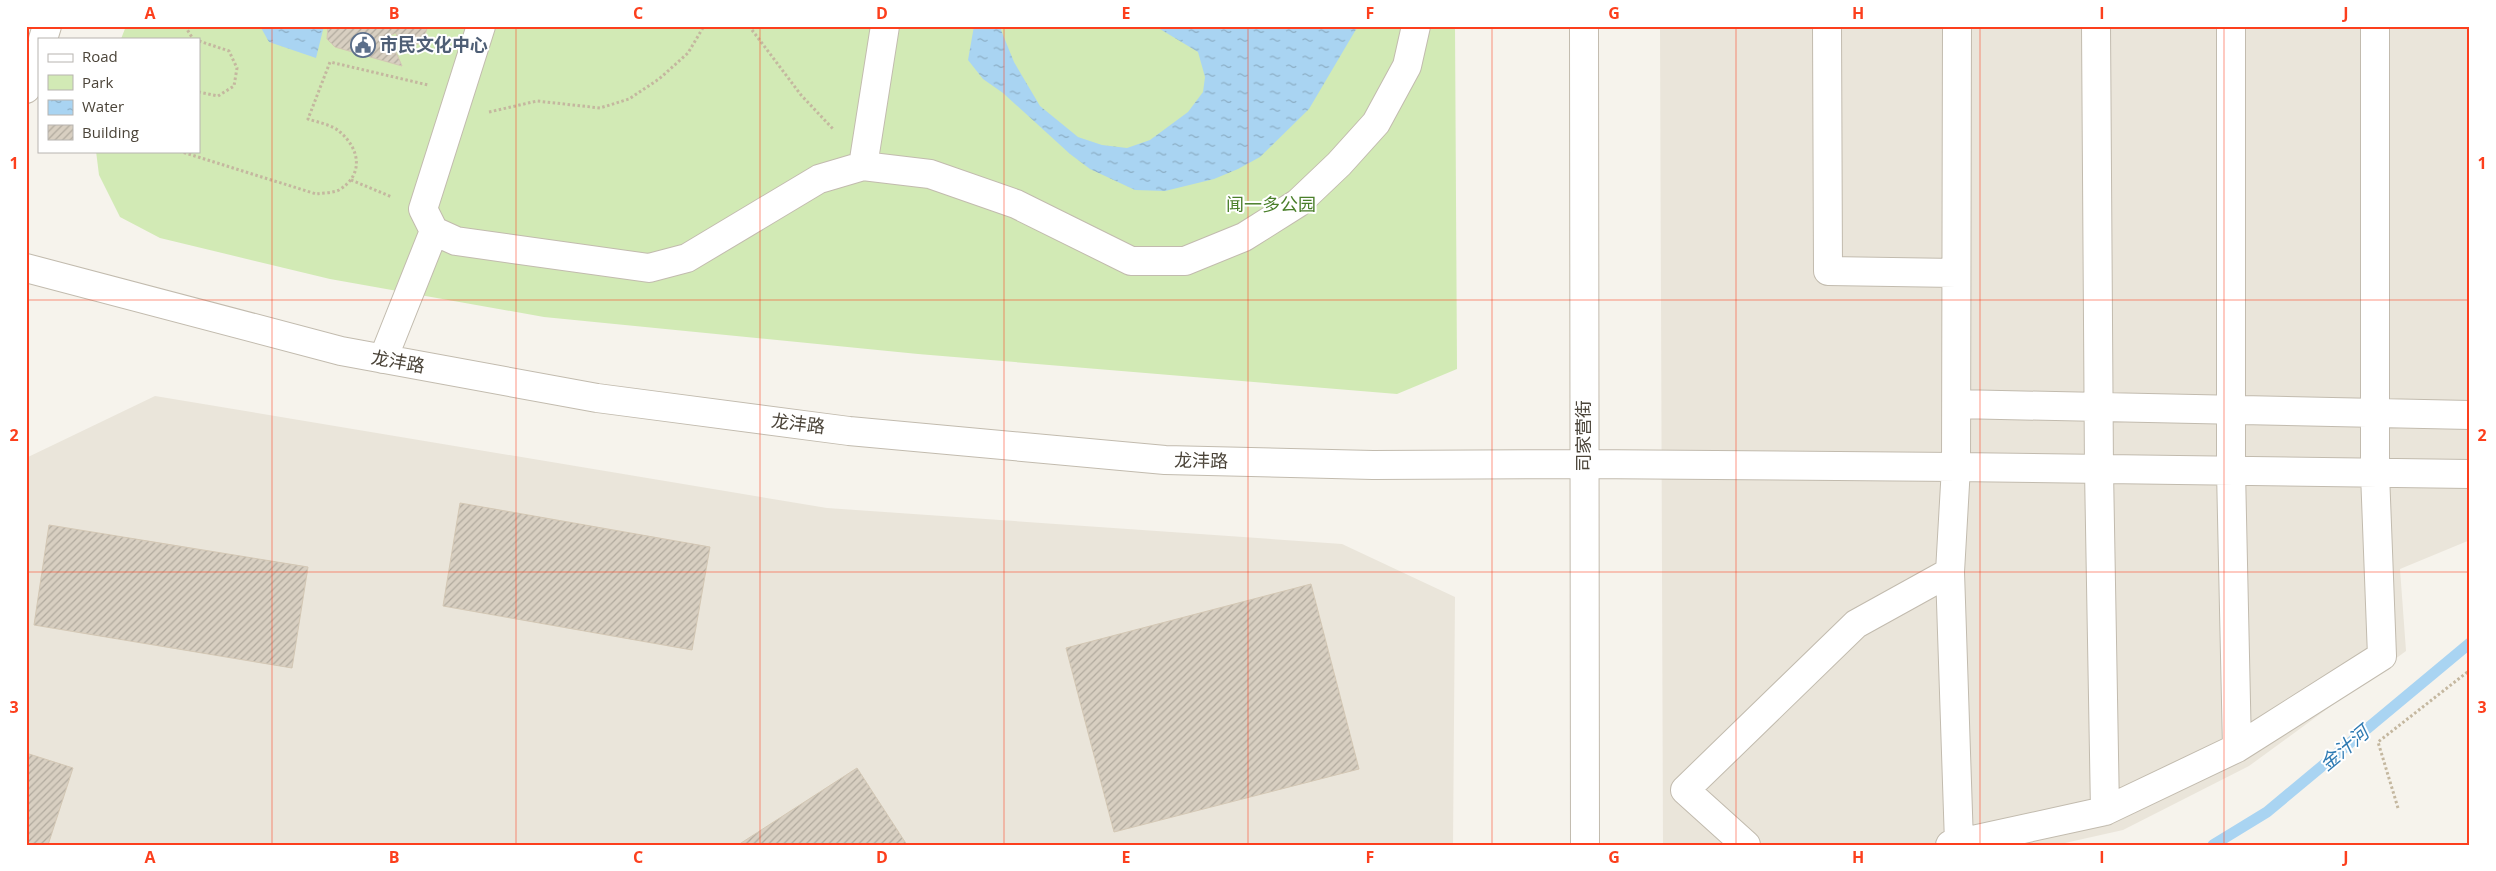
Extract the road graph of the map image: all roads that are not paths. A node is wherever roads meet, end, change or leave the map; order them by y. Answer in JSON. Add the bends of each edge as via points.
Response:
{"nodes":[{"id":1,"x":47,"y":26,"type":"edge"},
{"id":2,"x":481,"y":26,"type":"edge"},
{"id":3,"x":885,"y":26,"type":"edge"},
{"id":4,"x":1416,"y":26,"type":"edge"},
{"id":5,"x":1584,"y":26,"type":"edge"},
{"id":6,"x":1827,"y":26,"type":"edge"},
{"id":7,"x":1957,"y":26,"type":"edge"},
{"id":8,"x":2096,"y":26,"type":"edge"},
{"id":9,"x":2231,"y":26,"type":"edge"},
{"id":10,"x":2374,"y":26,"type":"edge"},
{"id":11,"x":43,"y":38,"type":"edge"},
{"id":12,"x":38,"y":54,"type":"edge"},
{"id":13,"x":26,"y":90,"type":"edge"},
{"id":14,"x":863,"y":166,"type":"junction"},
{"id":15,"x":428,"y":220,"type":"junction"},
{"id":16,"x":26,"y":268,"type":"edge"},
{"id":17,"x":1956,"y":273,"type":"junction"},
{"id":18,"x":383,"y":359,"type":"junction"},
{"id":19,"x":1957,"y":404,"type":"junction"},
{"id":20,"x":2098,"y":407,"type":"junction"},
{"id":21,"x":2231,"y":410,"type":"junction"},
{"id":22,"x":2374,"y":413,"type":"junction"},
{"id":23,"x":2470,"y":415,"type":"edge"},
{"id":24,"x":1584,"y":464,"type":"junction"},
{"id":25,"x":1956,"y":467,"type":"junction"},
{"id":26,"x":2099,"y":470,"type":"junction"},
{"id":27,"x":2231,"y":471,"type":"junction"},
{"id":28,"x":2374,"y":473,"type":"junction"},
{"id":29,"x":2470,"y":474,"type":"edge"},
{"id":30,"x":1950,"y":572,"type":"junction"},
{"id":31,"x":2237,"y":748,"type":"junction"},
{"id":32,"x":2105,"y":811,"type":"junction"},
{"id":33,"x":1954,"y":844,"type":"edge"},
{"id":34,"x":1585,"y":845,"type":"edge"},
{"id":35,"x":1746,"y":845,"type":"edge"}],
"edges":[{"from":1,"to":11,"type":"street"},
{"from":2,"to":15,"type":"street","via":[[450,124]]},
{"from":3,"to":14,"type":"street"},
{"from":4,"to":14,"type":"street","via":[[1407,66],[1376,123],[1339,164],[1298,203],[1244,237],[1185,262],[1131,261],[1016,204],[930,174]]},
{"from":5,"to":24,"type":"street","name":"司家营街"},
{"from":6,"to":17,"type":"street","via":[[1828,271]]},
{"from":7,"to":17,"type":"street"},
{"from":8,"to":20,"type":"street"},
{"from":9,"to":21,"type":"street"},
{"from":10,"to":22,"type":"street"},
{"from":12,"to":13,"type":"street"},
{"from":14,"to":15,"type":"street","via":[[819,180],[687,258],[649,268],[456,241]]},
{"from":15,"to":18,"type":"street"},
{"from":16,"to":18,"type":"street","name":"龙沣路","via":[[341,351]]},
{"from":17,"to":19,"type":"street"},
{"from":18,"to":24,"type":"street","name":"龙沣路","via":[[606,399],[849,431],[1165,460],[1373,465]]},
{"from":19,"to":20,"type":"street"},
{"from":19,"to":25,"type":"street"},
{"from":20,"to":21,"type":"street"},
{"from":20,"to":26,"type":"street"},
{"from":21,"to":22,"type":"street"},
{"from":21,"to":27,"type":"street"},
{"from":22,"to":23,"type":"street"},
{"from":22,"to":28,"type":"street"},
{"from":24,"to":25,"type":"street","name":"龙沣路"},
{"from":24,"to":34,"type":"street","name":"司家营街"},
{"from":25,"to":26,"type":"street","name":"龙沣路"},
{"from":25,"to":30,"type":"street"},
{"from":26,"to":27,"type":"street","name":"龙沣路"},
{"from":26,"to":32,"type":"street"},
{"from":27,"to":28,"type":"street","name":"龙沣路"},
{"from":27,"to":31,"type":"street"},
{"from":28,"to":29,"type":"street","name":"龙沣路"},
{"from":28,"to":31,"type":"street","via":[[2382,656]]},
{"from":30,"to":33,"type":"street"},
{"from":30,"to":35,"type":"street","via":[[1856,624],[1685,790]]},
{"from":31,"to":32,"type":"street"},
{"from":32,"to":33,"type":"street"}]}
